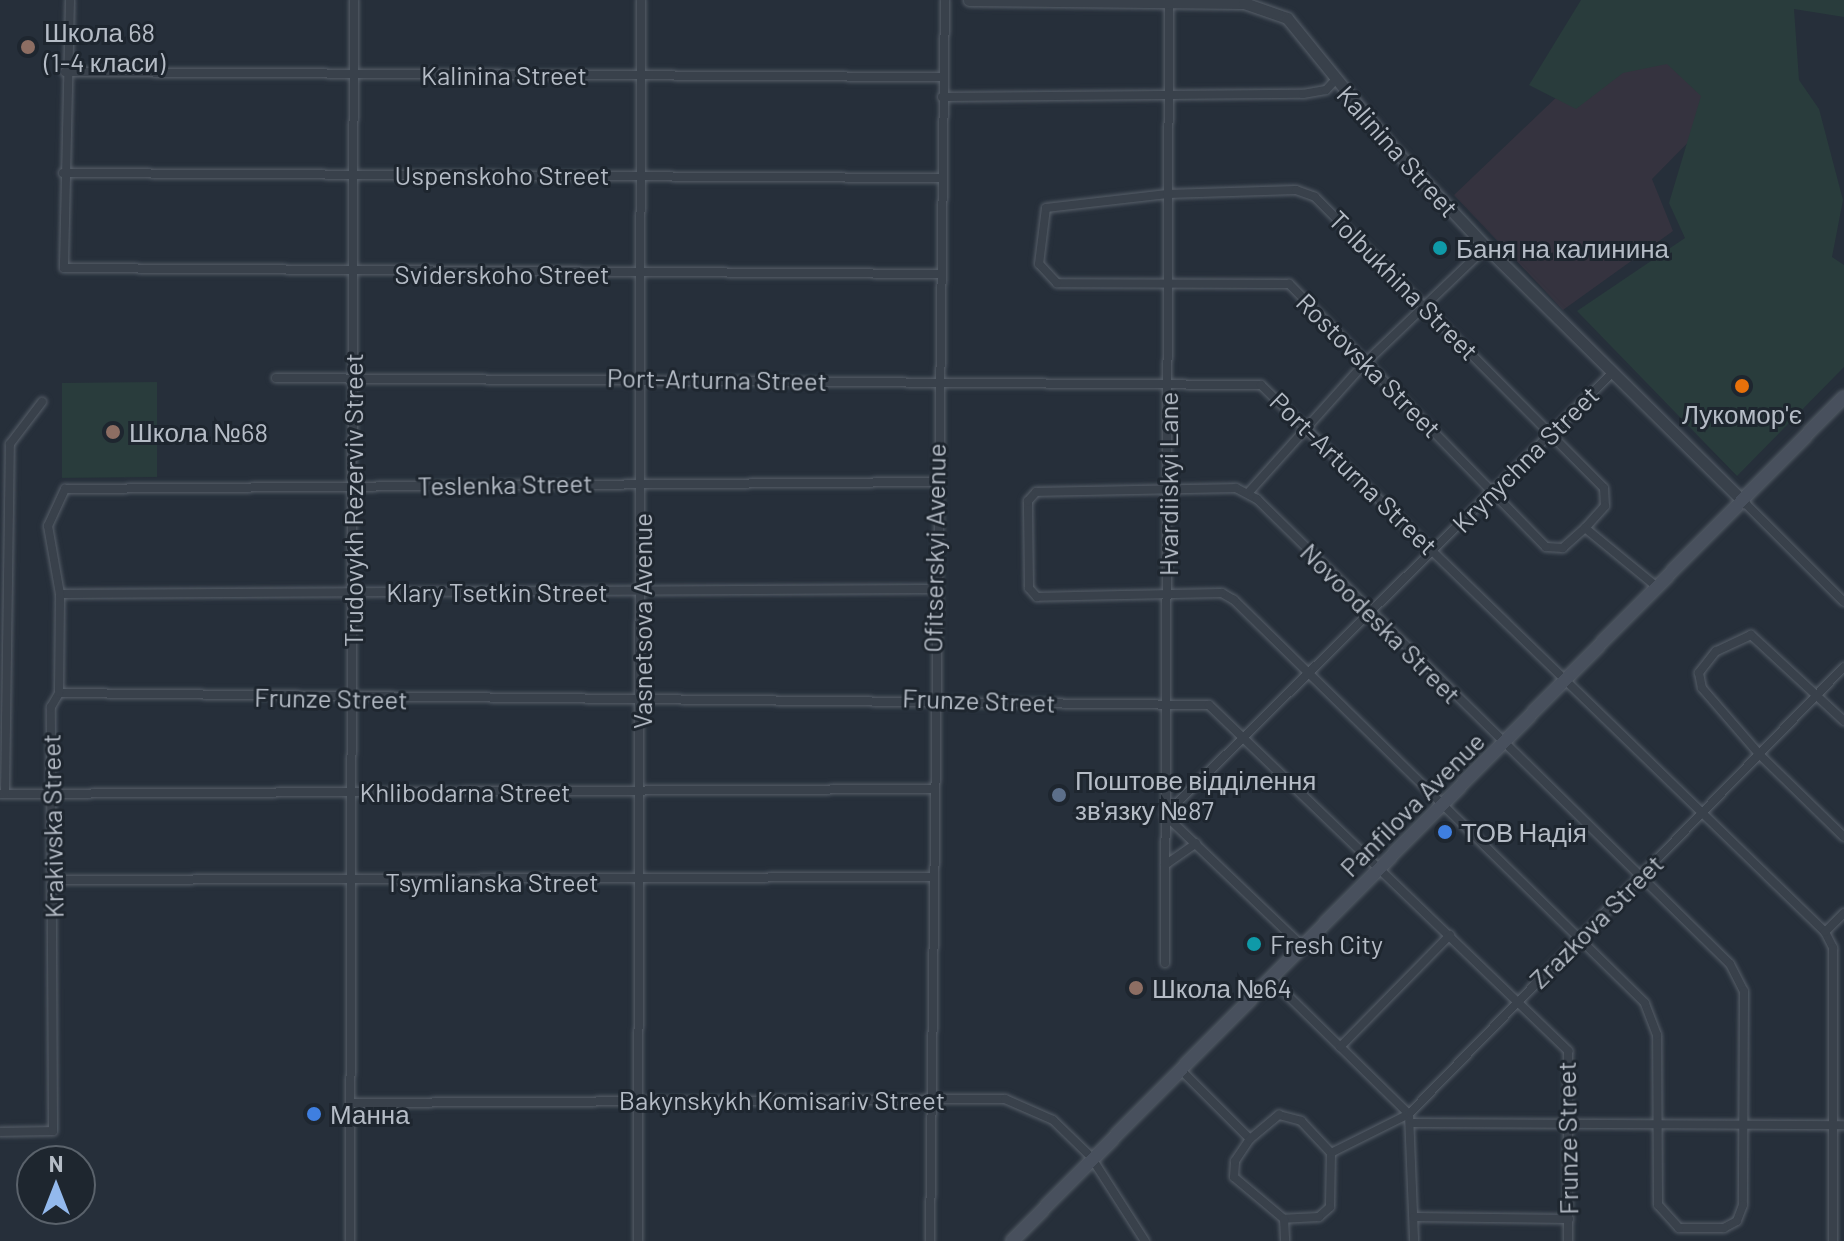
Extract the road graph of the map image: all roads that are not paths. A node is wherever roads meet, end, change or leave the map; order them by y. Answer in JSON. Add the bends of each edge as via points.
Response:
{"nodes":[{"id":1,"x":70,"y":0,"type":"edge"},
{"id":2,"x":354,"y":0,"type":"edge"},
{"id":3,"x":641,"y":0,"type":"edge"},
{"id":4,"x":945,"y":0,"type":"edge"},
{"id":5,"x":969,"y":0,"type":"edge"},
{"id":6,"x":1169,"y":4,"type":"junction"},
{"id":7,"x":65,"y":72,"type":"junction"},
{"id":8,"x":354,"y":74,"type":"junction"},
{"id":9,"x":642,"y":76,"type":"junction"},
{"id":10,"x":943,"y":77,"type":"junction"},
{"id":11,"x":1337,"y":78,"type":"junction"},
{"id":12,"x":1167,"y":96,"type":"junction"},
{"id":13,"x":942,"y":97,"type":"junction"},
{"id":14,"x":63,"y":173,"type":"junction"},
{"id":15,"x":355,"y":174,"type":"junction"},
{"id":16,"x":642,"y":175,"type":"junction"},
{"id":17,"x":941,"y":178,"type":"junction"},
{"id":18,"x":1167,"y":194,"type":"junction"},
{"id":19,"x":1041,"y":239,"type":"joint"},
{"id":20,"x":1486,"y":247,"type":"junction"},
{"id":21,"x":643,"y":273,"type":"junction"},
{"id":22,"x":356,"y":274,"type":"junction"},
{"id":23,"x":940,"y":274,"type":"junction"},
{"id":24,"x":1167,"y":285,"type":"junction"},
{"id":25,"x":1424,"y":303,"type":"junction"},
{"id":26,"x":1364,"y":364,"type":"junction"},
{"id":27,"x":1613,"y":372,"type":"junction"},
{"id":28,"x":644,"y":377,"type":"junction"},
{"id":29,"x":276,"y":378,"type":"dead end"},
{"id":30,"x":355,"y":378,"type":"junction"},
{"id":31,"x":1168,"y":381,"type":"junction"},
{"id":32,"x":938,"y":382,"type":"junction"},
{"id":33,"x":1844,"y":397,"type":"edge"},
{"id":34,"x":42,"y":402,"type":"dead end"},
{"id":35,"x":1309,"y":424,"type":"junction"},
{"id":36,"x":1552,"y":432,"type":"junction"},
{"id":37,"x":5,"y":453,"type":"edge"},
{"id":38,"x":935,"y":482,"type":"junction"},
{"id":39,"x":642,"y":483,"type":"junction"},
{"id":40,"x":75,"y":486,"type":"joint"},
{"id":41,"x":356,"y":486,"type":"junction"},
{"id":42,"x":1168,"y":490,"type":"junction"},
{"id":43,"x":1494,"y":490,"type":"junction"},
{"id":44,"x":1249,"y":492,"type":"junction"},
{"id":45,"x":1744,"y":502,"type":"junction"},
{"id":46,"x":1585,"y":528,"type":"junction"},
{"id":47,"x":1434,"y":550,"type":"junction"},
{"id":48,"x":1658,"y":588,"type":"junction"},
{"id":49,"x":933,"y":589,"type":"junction"},
{"id":50,"x":353,"y":591,"type":"junction"},
{"id":51,"x":643,"y":593,"type":"junction"},
{"id":52,"x":60,"y":594,"type":"junction"},
{"id":53,"x":1169,"y":594,"type":"junction"},
{"id":54,"x":1844,"y":602,"type":"edge"},
{"id":55,"x":1369,"y":615,"type":"junction"},
{"id":56,"x":1844,"y":667,"type":"edge"},
{"id":57,"x":1310,"y":673,"type":"junction"},
{"id":58,"x":1567,"y":679,"type":"junction"},
{"id":59,"x":59,"y":693,"type":"junction"},
{"id":60,"x":1818,"y":695,"type":"junction"},
{"id":61,"x":353,"y":699,"type":"junction"},
{"id":62,"x":642,"y":700,"type":"junction"},
{"id":63,"x":931,"y":702,"type":"junction"},
{"id":64,"x":1168,"y":703,"type":"junction"},
{"id":65,"x":1844,"y":721,"type":"edge"},
{"id":66,"x":1249,"y":739,"type":"junction"},
{"id":67,"x":1504,"y":743,"type":"junction"},
{"id":68,"x":1760,"y":755,"type":"junction"},
{"id":69,"x":930,"y":789,"type":"junction"},
{"id":70,"x":352,"y":791,"type":"junction"},
{"id":71,"x":642,"y":792,"type":"junction"},
{"id":72,"x":50,"y":793,"type":"junction"},
{"id":73,"x":2,"y":794,"type":"edge"},
{"id":74,"x":1441,"y":803,"type":"junction"},
{"id":75,"x":1165,"y":815,"type":"junction"},
{"id":76,"x":1704,"y":815,"type":"junction"},
{"id":77,"x":1844,"y":837,"type":"edge"},
{"id":78,"x":1196,"y":843,"type":"junction"},
{"id":79,"x":1165,"y":865,"type":"junction"},
{"id":80,"x":1380,"y":867,"type":"junction"},
{"id":81,"x":1640,"y":876,"type":"junction"},
{"id":82,"x":931,"y":877,"type":"junction"},
{"id":83,"x":54,"y":880,"type":"junction"},
{"id":84,"x":640,"y":882,"type":"junction"},
{"id":85,"x":352,"y":883,"type":"junction"},
{"id":86,"x":1844,"y":913,"type":"edge"},
{"id":87,"x":1825,"y":932,"type":"junction"},
{"id":88,"x":1450,"y":935,"type":"junction"},
{"id":89,"x":1578,"y":937,"type":"junction"},
{"id":90,"x":1302,"y":946,"type":"junction"},
{"id":91,"x":1833,"y":948,"type":"junction"},
{"id":92,"x":1844,"y":948,"type":"edge"},
{"id":93,"x":1165,"y":963,"type":"dead end"},
{"id":94,"x":1270,"y":978,"type":"junction"},
{"id":95,"x":1518,"y":999,"type":"junction"},
{"id":96,"x":1340,"y":1047,"type":"junction"},
{"id":97,"x":1180,"y":1068,"type":"junction"},
{"id":98,"x":929,"y":1099,"type":"junction"},
{"id":99,"x":638,"y":1101,"type":"junction"},
{"id":100,"x":352,"y":1103,"type":"junction"},
{"id":101,"x":1409,"y":1114,"type":"junction"},
{"id":102,"x":1414,"y":1123,"type":"junction"},
{"id":103,"x":1569,"y":1124,"type":"junction"},
{"id":104,"x":1657,"y":1124,"type":"junction"},
{"id":105,"x":1744,"y":1124,"type":"junction"},
{"id":106,"x":1833,"y":1125,"type":"junction"},
{"id":107,"x":1844,"y":1125,"type":"edge"},
{"id":108,"x":0,"y":1132,"type":"edge"},
{"id":109,"x":1250,"y":1139,"type":"junction"},
{"id":110,"x":1331,"y":1153,"type":"junction"},
{"id":111,"x":1091,"y":1157,"type":"junction"},
{"id":112,"x":1414,"y":1217,"type":"junction"},
{"id":113,"x":1284,"y":1219,"type":"junction"},
{"id":114,"x":1569,"y":1219,"type":"junction"},
{"id":115,"x":1702,"y":1229,"type":"junction"},
{"id":116,"x":350,"y":1241,"type":"edge"},
{"id":117,"x":638,"y":1241,"type":"edge"},
{"id":118,"x":930,"y":1241,"type":"edge"},
{"id":119,"x":1012,"y":1241,"type":"edge"},
{"id":120,"x":1145,"y":1241,"type":"edge"},
{"id":121,"x":1285,"y":1241,"type":"edge"},
{"id":122,"x":1414,"y":1241,"type":"edge"},
{"id":123,"x":1568,"y":1241,"type":"edge"},
{"id":124,"x":1702,"y":1241,"type":"edge"},
{"id":125,"x":1833,"y":1241,"type":"edge"}],
"edges":[{"from":1,"to":7,"type":"street"},
{"from":2,"to":8,"type":"street","name":"Trudovykh Rezerviv Street"},
{"from":3,"to":9,"type":"street","name":"Vasnetsova Avenue"},
{"from":4,"to":10,"type":"street","name":"Ofitserskyi Avenue"},
{"from":5,"to":6,"type":"street"},
{"from":6,"to":11,"type":"street","via":[[1265,6],[1297,26]]},
{"from":6,"to":12,"type":"street","name":"Hvardiiskyi Lane"},
{"from":7,"to":8,"type":"street","name":"Kalinina Street"},
{"from":7,"to":14,"type":"street"},
{"from":8,"to":9,"type":"street","name":"Kalinina Street"},
{"from":8,"to":15,"type":"street","name":"Trudovykh Rezerviv Street"},
{"from":9,"to":10,"type":"street","name":"Kalinina Street"},
{"from":9,"to":16,"type":"street","name":"Vasnetsova Avenue"},
{"from":10,"to":13,"type":"street","name":"Ofitserskyi Avenue"},
{"from":11,"to":12,"type":"street","name":"Kalinina Street","via":[[1318,93]]},
{"from":11,"to":20,"type":"street","name":"Kalinina Street"},
{"from":12,"to":13,"type":"street","name":"Kalinina Street"},
{"from":12,"to":18,"type":"street","name":"Hvardiiskyi Lane"},
{"from":13,"to":17,"type":"street","name":"Ofitserskyi Avenue"},
{"from":14,"to":15,"type":"street","name":"Uspenskoho Street"},
{"from":14,"to":22,"type":"street","name":"Sviderskoho Street","via":[[64,268]]},
{"from":15,"to":16,"type":"street","name":"Uspenskoho Street"},
{"from":15,"to":22,"type":"street","name":"Trudovykh Rezerviv Street"},
{"from":16,"to":17,"type":"street","name":"Uspenskoho Street"},
{"from":16,"to":21,"type":"street","name":"Vasnetsova Avenue"},
{"from":17,"to":23,"type":"street","name":"Ofitserskyi Avenue"},
{"from":18,"to":19,"type":"street","name":"Tolbukhina Street","via":[[1059,201],[1046,208]]},
{"from":18,"to":24,"type":"street","name":"Hvardiiskyi Lane"},
{"from":18,"to":25,"type":"street","name":"Tolbukhina Street","via":[[1309,194]]},
{"from":19,"to":24,"type":"street","name":"Rostovska Street","via":[[1039,264],[1057,283]]},
{"from":20,"to":25,"type":"street"},
{"from":20,"to":27,"type":"street","name":"Kalinina Street"},
{"from":21,"to":22,"type":"street","name":"Sviderskoho Street"},
{"from":21,"to":23,"type":"street","name":"Sviderskoho Street"},
{"from":21,"to":28,"type":"street","name":"Vasnetsova Avenue"},
{"from":22,"to":30,"type":"street","name":"Trudovykh Rezerviv Street"},
{"from":23,"to":32,"type":"street","name":"Ofitserskyi Avenue"},
{"from":24,"to":26,"type":"street","name":"Rostovska Street","via":[[1289,284]]},
{"from":24,"to":31,"type":"street","name":"Hvardiiskyi Lane"},
{"from":25,"to":26,"type":"street"},
{"from":25,"to":36,"type":"street","name":"Tolbukhina Street"},
{"from":26,"to":35,"type":"street"},
{"from":26,"to":43,"type":"street","name":"Rostovska Street"},
{"from":27,"to":36,"type":"street","name":"Krynychna Street"},
{"from":27,"to":45,"type":"street","name":"Kalinina Street"},
{"from":28,"to":30,"type":"street","name":"Port-Arturna Street"},
{"from":28,"to":32,"type":"street","name":"Port-Arturna Street"},
{"from":28,"to":39,"type":"street","name":"Vasnetsova Avenue"},
{"from":29,"to":30,"type":"street","name":"Port-Arturna Street"},
{"from":30,"to":41,"type":"street","name":"Trudovykh Rezerviv Street"},
{"from":31,"to":32,"type":"street","name":"Port-Arturna Street"},
{"from":31,"to":35,"type":"street","name":"Port-Arturna Street","via":[[1261,385]]},
{"from":31,"to":42,"type":"street","name":"Hvardiiskyi Lane"},
{"from":32,"to":38,"type":"street","name":"Ofitserskyi Avenue"},
{"from":33,"to":45,"type":"main road","name":"Panfilova Avenue"},
{"from":34,"to":37,"type":"street","via":[[11,434]]},
{"from":35,"to":44,"type":"street"},
{"from":35,"to":47,"type":"street","name":"Port-Arturna Street"},
{"from":36,"to":43,"type":"street","name":"Krynychna Street"},
{"from":36,"to":46,"type":"street","name":"Tolbukhina Street","via":[[1606,492],[1605,506]]},
{"from":37,"to":73,"type":"street"},
{"from":38,"to":39,"type":"street","name":"Teslenka Street"},
{"from":38,"to":49,"type":"street","name":"Ofitserskyi Avenue"},
{"from":39,"to":41,"type":"street","name":"Teslenka Street"},
{"from":39,"to":51,"type":"street","name":"Vasnetsova Avenue"},
{"from":40,"to":41,"type":"street","name":"Teslenka Street"},
{"from":40,"to":52,"type":"street","name":"Krakivska Street","via":[[58,498],[48,526]]},
{"from":41,"to":50,"type":"street","name":"Trudovykh Rezerviv Street"},
{"from":42,"to":44,"type":"street"},
{"from":42,"to":53,"type":"street","name":"Hvardiiskyi Lane"},
{"from":42,"to":53,"type":"street","via":[[1036,492],[1028,501],[1029,588],[1037,597]]},
{"from":43,"to":46,"type":"street","name":"Rostovska Street","via":[[1546,547],[1563,548]]},
{"from":43,"to":47,"type":"street","name":"Krynychna Street"},
{"from":44,"to":55,"type":"street","name":"Novoodeska Street"},
{"from":45,"to":48,"type":"main road","name":"Panfilova Avenue"},
{"from":45,"to":54,"type":"street","name":"Kalinina Street"},
{"from":46,"to":48,"type":"street"},
{"from":47,"to":55,"type":"street","name":"Krynychna Street"},
{"from":47,"to":58,"type":"street","name":"Port-Arturna Street"},
{"from":48,"to":58,"type":"main road","name":"Panfilova Avenue"},
{"from":49,"to":51,"type":"street","name":"Klary Tsetkin Street"},
{"from":49,"to":63,"type":"street","name":"Ofitserskyi Avenue"},
{"from":50,"to":51,"type":"street","name":"Klary Tsetkin Street"},
{"from":50,"to":52,"type":"street","name":"Klary Tsetkin Street"},
{"from":50,"to":61,"type":"street","name":"Trudovykh Rezerviv Street"},
{"from":51,"to":62,"type":"street","name":"Vasnetsova Avenue"},
{"from":52,"to":59,"type":"street","name":"Krakivska Street"},
{"from":53,"to":57,"type":"street","via":[[1222,593]]},
{"from":53,"to":64,"type":"street","name":"Hvardiiskyi Lane"},
{"from":55,"to":57,"type":"street","name":"Krynychna Street"},
{"from":55,"to":67,"type":"street","name":"Novoodeska Street"},
{"from":56,"to":60,"type":"street","name":"Zrazkova Street"},
{"from":57,"to":66,"type":"street","name":"Krynychna Street"},
{"from":57,"to":74,"type":"street"},
{"from":58,"to":67,"type":"main road","name":"Panfilova Avenue"},
{"from":58,"to":76,"type":"street","name":"Port-Arturna Street"},
{"from":59,"to":61,"type":"street","name":"Frunze Street"},
{"from":59,"to":72,"type":"street","name":"Krakivska Street","via":[[51,707]]},
{"from":60,"to":65,"type":"street"},
{"from":60,"to":68,"type":"street","name":"Zrazkova Street"},
{"from":60,"to":68,"type":"street","via":[[1751,635],[1716,651],[1699,673],[1702,688]]},
{"from":61,"to":62,"type":"street","name":"Frunze Street"},
{"from":61,"to":70,"type":"street","name":"Trudovykh Rezerviv Street"},
{"from":62,"to":63,"type":"street","name":"Frunze Street"},
{"from":62,"to":71,"type":"street","name":"Vasnetsova Avenue"},
{"from":63,"to":64,"type":"street","name":"Frunze Street"},
{"from":63,"to":69,"type":"street","name":"Ofitserskyi Avenue"},
{"from":64,"to":66,"type":"street","name":"Frunze Street","via":[[1215,707]]},
{"from":64,"to":75,"type":"street","name":"Hvardiiskyi Lane"},
{"from":66,"to":75,"type":"street","name":"Krynychna Street"},
{"from":66,"to":80,"type":"street","name":"Frunze Street"},
{"from":67,"to":74,"type":"main road","name":"Panfilova Avenue"},
{"from":67,"to":81,"type":"street","name":"Novoodeska Street"},
{"from":68,"to":76,"type":"street","name":"Zrazkova Street"},
{"from":68,"to":77,"type":"street"},
{"from":69,"to":71,"type":"street","name":"Khlibodarna Street"},
{"from":69,"to":82,"type":"street","name":"Ofitserskyi Avenue"},
{"from":70,"to":71,"type":"street","name":"Khlibodarna Street"},
{"from":70,"to":72,"type":"street","name":"Khlibodarna Street"},
{"from":70,"to":85,"type":"street","name":"Trudovykh Rezerviv Street"},
{"from":71,"to":84,"type":"street","name":"Vasnetsova Avenue"},
{"from":72,"to":73,"type":"street","name":"Khlibodarna Street"},
{"from":72,"to":83,"type":"street","name":"Krakivska Street"},
{"from":74,"to":80,"type":"main road","name":"Panfilova Avenue"},
{"from":74,"to":89,"type":"street"},
{"from":75,"to":78,"type":"street"},
{"from":75,"to":79,"type":"street","name":"Hvardiiskyi Lane"},
{"from":76,"to":81,"type":"street","name":"Zrazkova Street"},
{"from":76,"to":87,"type":"street","name":"Port-Arturna Street"},
{"from":78,"to":79,"type":"street"},
{"from":78,"to":90,"type":"street"},
{"from":79,"to":93,"type":"street","name":"Hvardiiskyi Lane"},
{"from":80,"to":88,"type":"street","name":"Frunze Street"},
{"from":80,"to":90,"type":"main road","name":"Panfilova Avenue"},
{"from":81,"to":89,"type":"street","name":"Zrazkova Street"},
{"from":81,"to":105,"type":"street","name":"Novoodeska Street","via":[[1740,979]]},
{"from":82,"to":84,"type":"street","name":"Tsymlianska Street"},
{"from":82,"to":98,"type":"street","name":"Ofitserskyi Avenue"},
{"from":83,"to":85,"type":"street","name":"Tsymlianska Street"},
{"from":83,"to":108,"type":"street","name":"Krakivska Street","via":[[53,1131]]},
{"from":84,"to":85,"type":"street","name":"Tsymlianska Street"},
{"from":84,"to":99,"type":"street","name":"Vasnetsova Avenue"},
{"from":85,"to":100,"type":"street","name":"Trudovykh Rezerviv Street"},
{"from":86,"to":87,"type":"street"},
{"from":87,"to":91,"type":"street","name":"Port-Arturna Street"},
{"from":88,"to":95,"type":"street","name":"Frunze Street"},
{"from":88,"to":96,"type":"street"},
{"from":89,"to":95,"type":"street","name":"Zrazkova Street"},
{"from":89,"to":104,"type":"street","via":[[1653,1016]]},
{"from":90,"to":94,"type":"main road","name":"Panfilova Avenue"},
{"from":91,"to":92,"type":"street"},
{"from":91,"to":106,"type":"street","name":"Port-Arturna Street"},
{"from":94,"to":96,"type":"street"},
{"from":94,"to":97,"type":"main road","name":"Panfilova Avenue"},
{"from":95,"to":101,"type":"street","name":"Zrazkova Street"},
{"from":95,"to":103,"type":"street","name":"Frunze Street","via":[[1568,1051]]},
{"from":96,"to":101,"type":"street"},
{"from":97,"to":109,"type":"street"},
{"from":97,"to":111,"type":"main road","name":"Panfilova Avenue"},
{"from":98,"to":99,"type":"street","name":"Bakynskykh Komisariv Street"},
{"from":98,"to":111,"type":"street","name":"Bakynskykh Komisariv Street","via":[[1022,1102],[1053,1120]]},
{"from":98,"to":118,"type":"street","name":"Ofitserskyi Avenue"},
{"from":99,"to":100,"type":"street","name":"Bakynskykh Komisariv Street"},
{"from":99,"to":117,"type":"street","name":"Vasnetsova Avenue"},
{"from":100,"to":116,"type":"street","name":"Trudovykh Rezerviv Street"},
{"from":101,"to":102,"type":"street"},
{"from":101,"to":110,"type":"street","name":"Zrazkova Street"},
{"from":102,"to":103,"type":"street"},
{"from":102,"to":112,"type":"street"},
{"from":103,"to":104,"type":"street"},
{"from":103,"to":114,"type":"street","name":"Frunze Street"},
{"from":104,"to":105,"type":"street"},
{"from":104,"to":115,"type":"street","via":[[1658,1205],[1666,1222]]},
{"from":105,"to":106,"type":"street"},
{"from":105,"to":115,"type":"street","name":"Novoodeska Street","via":[[1737,1221]]},
{"from":106,"to":107,"type":"street"},
{"from":106,"to":125,"type":"street","name":"Port-Arturna Street"},
{"from":109,"to":110,"type":"street","via":[[1272,1118],[1290,1116]]},
{"from":109,"to":113,"type":"street","via":[[1235,1161],[1234,1177]]},
{"from":110,"to":113,"type":"street","via":[[1329,1210]]},
{"from":111,"to":119,"type":"main road","name":"Panfilova Avenue"},
{"from":111,"to":120,"type":"street","name":"Bakynskykh Komisariv Street"},
{"from":112,"to":114,"type":"street"},
{"from":112,"to":122,"type":"street"},
{"from":113,"to":121,"type":"street"},
{"from":114,"to":123,"type":"street","name":"Frunze Street"},
{"from":115,"to":124,"type":"street"}]}
